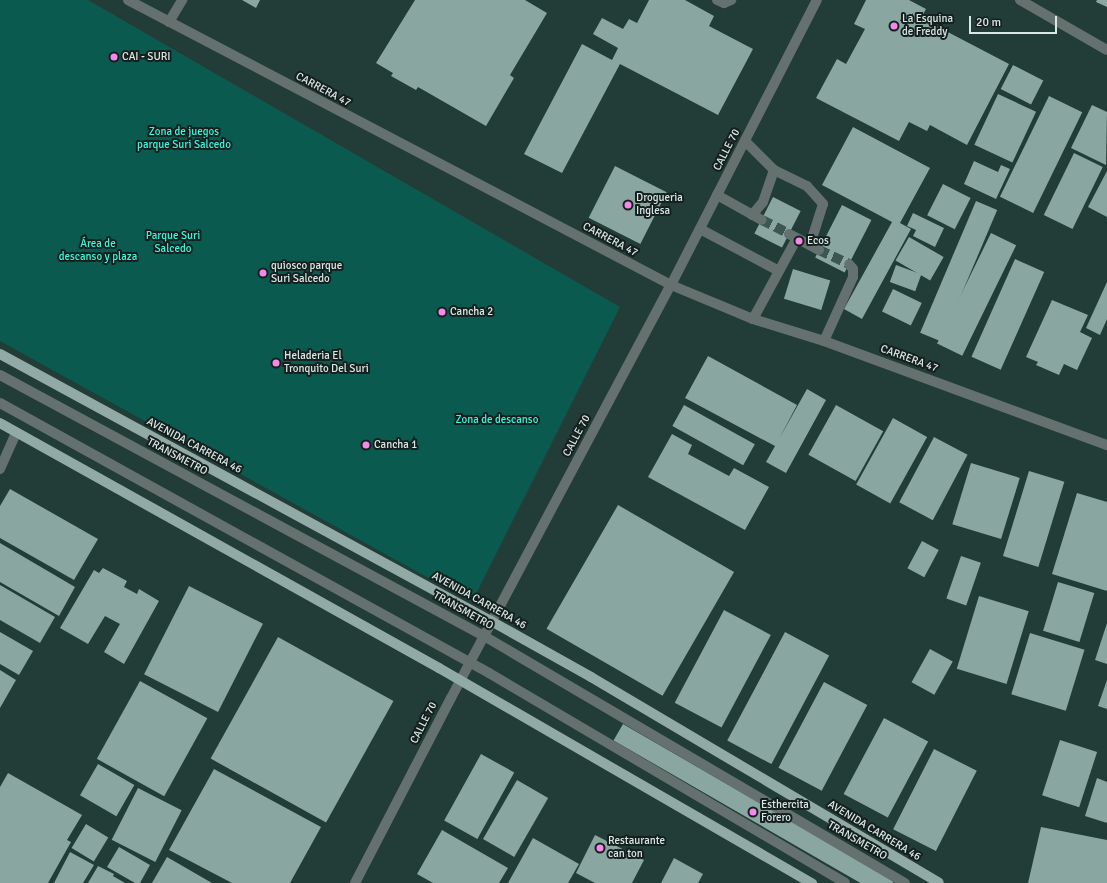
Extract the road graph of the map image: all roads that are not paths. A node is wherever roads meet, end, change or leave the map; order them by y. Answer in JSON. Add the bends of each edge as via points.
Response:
{"nodes":[{"id":1,"x":128,"y":0,"type":"edge"},
{"id":2,"x":182,"y":0,"type":"edge"},
{"id":3,"x":716,"y":0,"type":"edge"},
{"id":4,"x":730,"y":0,"type":"edge"},
{"id":5,"x":817,"y":0,"type":"edge"},
{"id":6,"x":1020,"y":0,"type":"edge"},
{"id":7,"x":168,"y":22,"type":"junction"},
{"id":8,"x":1107,"y":50,"type":"edge"},
{"id":9,"x":745,"y":141,"type":"junction"},
{"id":10,"x":774,"y":170,"type":"junction"},
{"id":11,"x":717,"y":195,"type":"junction"},
{"id":12,"x":752,"y":215,"type":"junction"},
{"id":13,"x":762,"y":220,"type":"tunnel mouth"},
{"id":14,"x":700,"y":229,"type":"junction"},
{"id":15,"x":810,"y":245,"type":"junction"},
{"id":16,"x":820,"y":250,"type":"tunnel mouth"},
{"id":17,"x":849,"y":264,"type":"dead end"},
{"id":18,"x":779,"y":272,"type":"junction"},
{"id":19,"x":671,"y":285,"type":"junction"},
{"id":20,"x":753,"y":319,"type":"junction"},
{"id":21,"x":824,"y":341,"type":"junction"},
{"id":22,"x":0,"y":354,"type":"edge"},
{"id":23,"x":0,"y":375,"type":"edge"},
{"id":24,"x":0,"y":403,"type":"edge"},
{"id":25,"x":0,"y":424,"type":"edge"},
{"id":26,"x":16,"y":433,"type":"junction"},
{"id":27,"x":1107,"y":445,"type":"edge"},
{"id":28,"x":0,"y":469,"type":"edge"},
{"id":29,"x":491,"y":621,"type":"junction"},
{"id":30,"x":484,"y":636,"type":"junction"},
{"id":31,"x":470,"y":662,"type":"junction"},
{"id":32,"x":460,"y":680,"type":"junction"},
{"id":33,"x":355,"y":883,"type":"edge"},
{"id":34,"x":812,"y":883,"type":"edge"},
{"id":35,"x":845,"y":883,"type":"edge"},
{"id":36,"x":905,"y":883,"type":"edge"},
{"id":37,"x":939,"y":883,"type":"edge"}],
"edges":[{"from":1,"to":7,"type":"street","name":"CARRERA 47"},
{"from":2,"to":7,"type":"street"},
{"from":3,"to":4,"type":"street","via":[[724,3]]},
{"from":5,"to":9,"type":"street","name":"CALLE 70"},
{"from":6,"to":8,"type":"street"},
{"from":7,"to":19,"type":"street","name":"CARRERA 47"},
{"from":9,"to":10,"type":"street"},
{"from":9,"to":11,"type":"street","name":"CALLE 70"},
{"from":10,"to":12,"type":"street","via":[[763,202]]},
{"from":10,"to":15,"type":"street","via":[[806,186],[823,204]]},
{"from":11,"to":12,"type":"street"},
{"from":11,"to":14,"type":"street","name":"CALLE 70"},
{"from":12,"to":13,"type":"street"},
{"from":14,"to":18,"type":"street"},
{"from":14,"to":19,"type":"street","name":"CALLE 70"},
{"from":15,"to":16,"type":"street"},
{"from":15,"to":18,"type":"street","via":[[793,236]]},
{"from":17,"to":21,"type":"street","via":[[853,269],[853,277]]},
{"from":18,"to":20,"type":"street"},
{"from":19,"to":20,"type":"street","name":"CARRERA 47"},
{"from":19,"to":29,"type":"street","name":"CALLE 70"},
{"from":20,"to":21,"type":"street","name":"CARRERA 47"},
{"from":21,"to":27,"type":"street","name":"CARRERA 47"},
{"from":22,"to":29,"type":"main road","name":"AVENIDA CARRERA 46"},
{"from":23,"to":30,"type":"street","name":"TRANSMETRO"},
{"from":24,"to":31,"type":"street"},
{"from":25,"to":26,"type":"main road"},
{"from":26,"to":28,"type":"street"},
{"from":26,"to":32,"type":"main road"},
{"from":29,"to":30,"type":"street","name":"CALLE 70"},
{"from":29,"to":37,"type":"main road","name":"AVENIDA CARRERA 46","via":[[591,677]]},
{"from":30,"to":31,"type":"street","name":"CALLE 70"},
{"from":30,"to":36,"type":"street","name":"TRANSMETRO"},
{"from":31,"to":32,"type":"street","name":"CALLE 70"},
{"from":31,"to":35,"type":"street"},
{"from":32,"to":33,"type":"street","name":"CALLE 70"},
{"from":32,"to":34,"type":"main road"}]}
